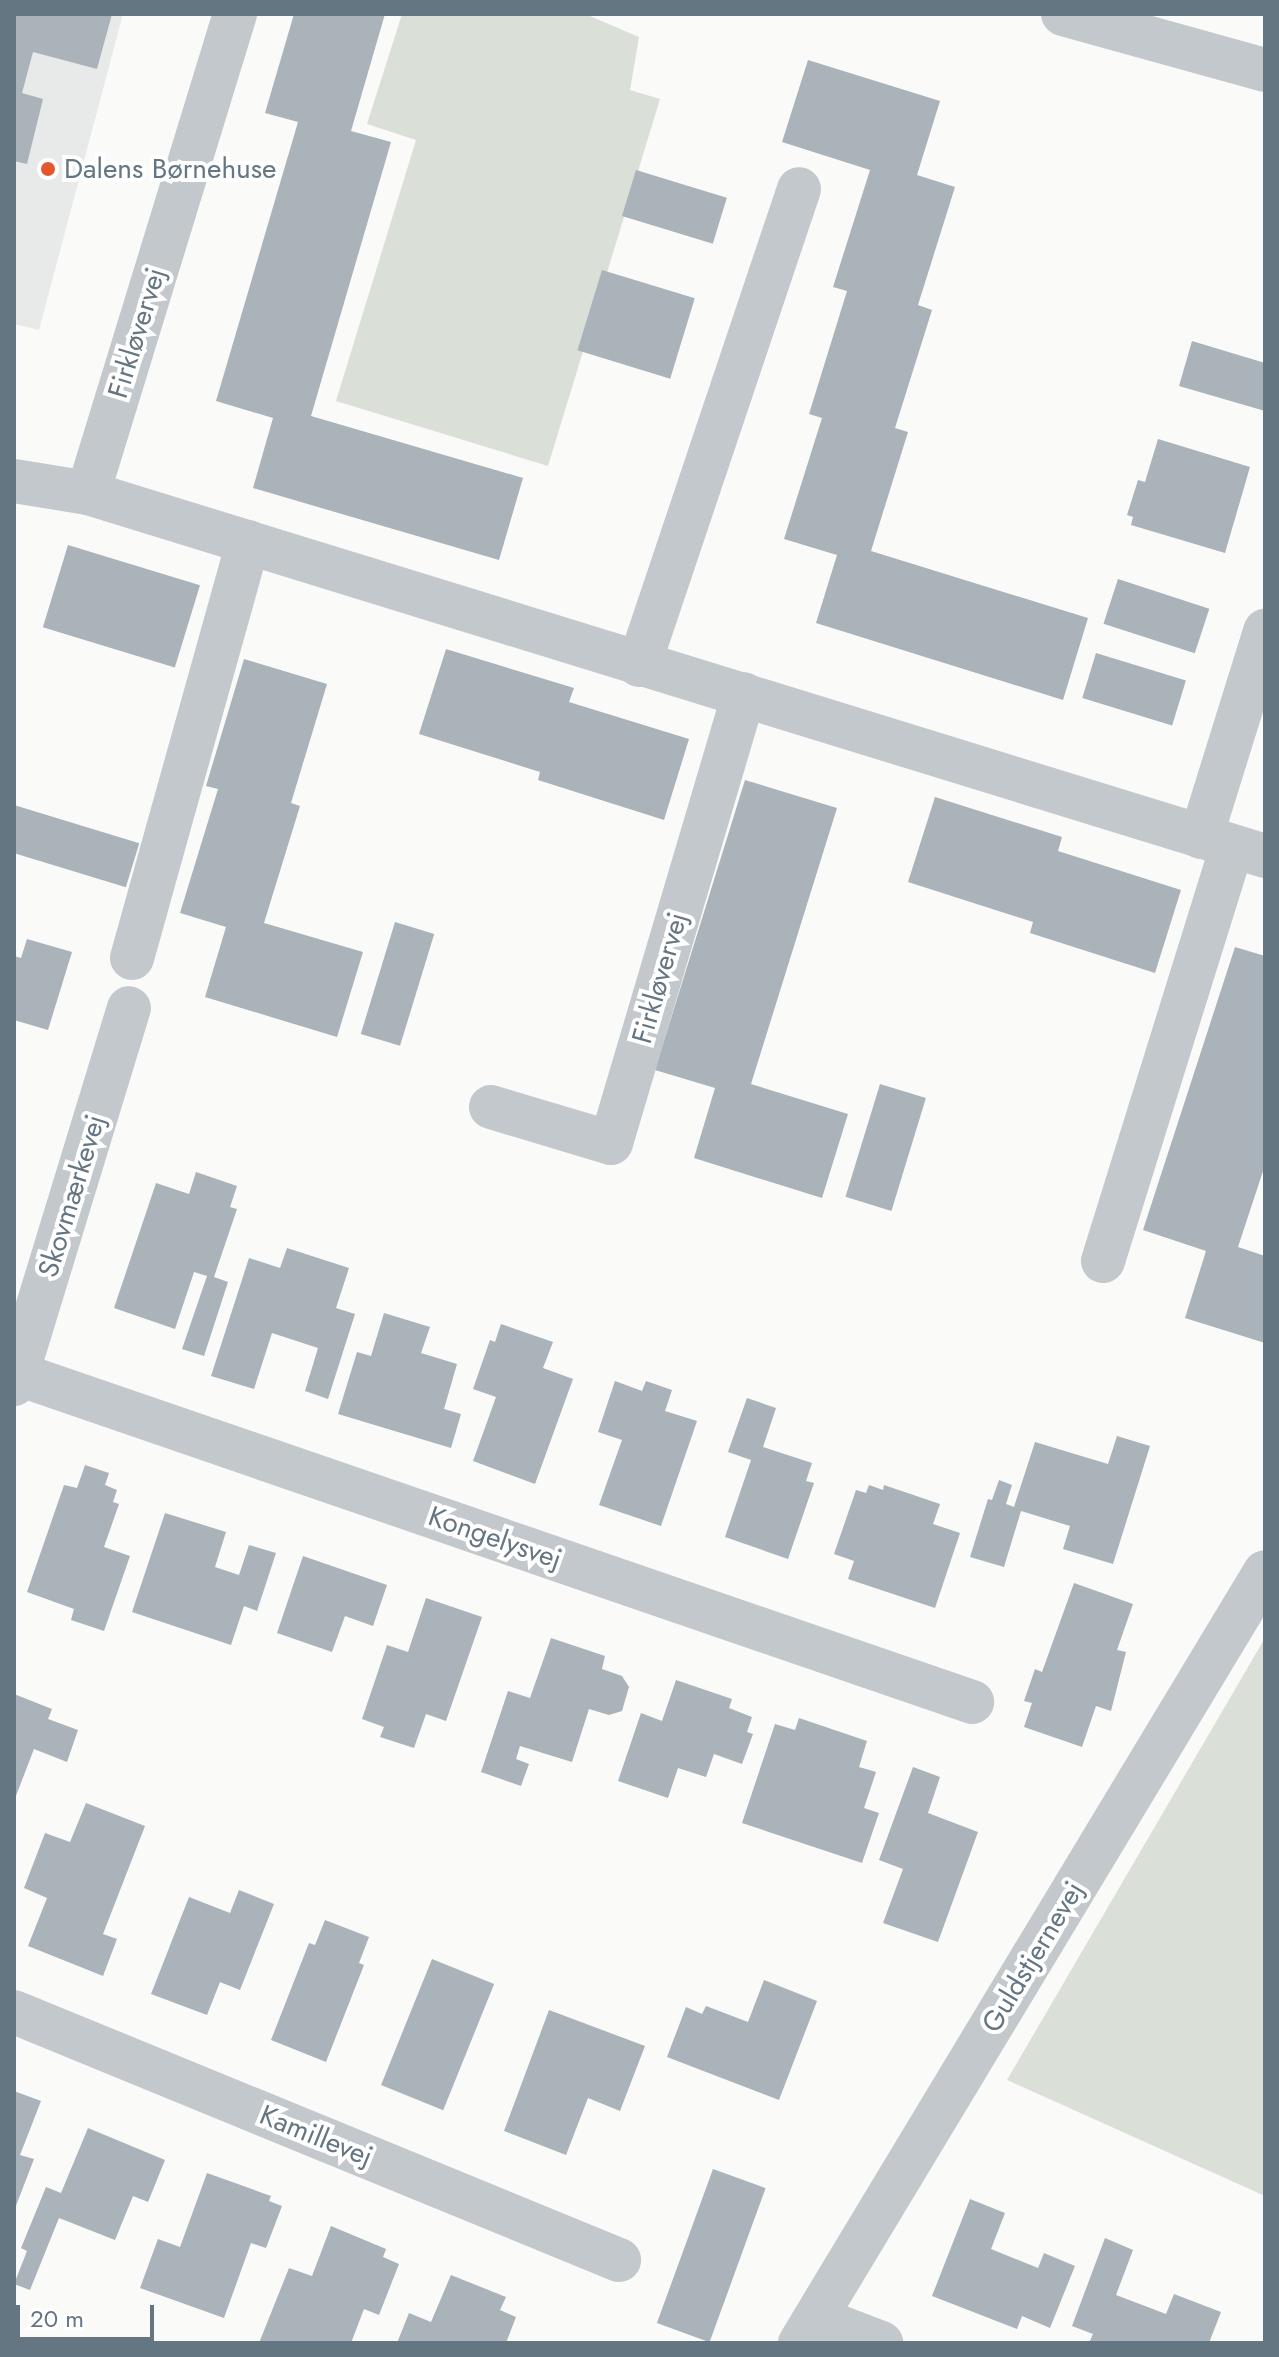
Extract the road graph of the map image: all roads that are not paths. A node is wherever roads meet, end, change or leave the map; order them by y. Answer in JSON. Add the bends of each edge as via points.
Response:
{"nodes":[{"id":1,"x":235,"y":14,"type":"edge"},
{"id":2,"x":1063,"y":14,"type":"edge"},
{"id":3,"x":1265,"y":70,"type":"edge"},
{"id":4,"x":799,"y":189,"type":"dead end"},
{"id":5,"x":14,"y":481,"type":"edge"},
{"id":6,"x":88,"y":493,"type":"junction"},
{"id":7,"x":248,"y":542,"type":"junction"},
{"id":8,"x":1265,"y":631,"type":"edge"},
{"id":9,"x":639,"y":665,"type":"junction"},
{"id":10,"x":744,"y":694,"type":"junction"},
{"id":11,"x":1233,"y":847,"type":"edge"},
{"id":12,"x":132,"y":958,"type":"dead end"},
{"id":13,"x":129,"y":1008,"type":"dead end"},
{"id":14,"x":491,"y":1107,"type":"dead end"},
{"id":15,"x":1103,"y":1261,"type":"dead end"},
{"id":16,"x":16,"y":1379,"type":"edge"},
{"id":17,"x":1265,"y":1572,"type":"edge"},
{"id":18,"x":972,"y":1702,"type":"dead end"},
{"id":19,"x":14,"y":2012,"type":"edge"},
{"id":20,"x":619,"y":2260,"type":"dead end"},
{"id":21,"x":808,"y":2330,"type":"edge"},
{"id":22,"x":881,"y":2343,"type":"edge"}],
"edges":[{"from":1,"to":6,"type":"street","name":"Firkløvervej"},
{"from":2,"to":3,"type":"street"},
{"from":4,"to":9,"type":"street"},
{"from":5,"to":6,"type":"street"},
{"from":6,"to":7,"type":"street"},
{"from":7,"to":9,"type":"street"},
{"from":7,"to":12,"type":"street"},
{"from":8,"to":11,"type":"street"},
{"from":9,"to":10,"type":"street"},
{"from":10,"to":11,"type":"street"},
{"from":10,"to":14,"type":"street","name":"Firkløvervej","via":[[611,1143]]},
{"from":11,"to":15,"type":"street"},
{"from":13,"to":16,"type":"street","name":"Skovmærkevej"},
{"from":16,"to":18,"type":"street","name":"Kongelysvej"},
{"from":17,"to":21,"type":"street","name":"Guldstjernevej"},
{"from":19,"to":20,"type":"street","name":"Kamillevej"},
{"from":21,"to":22,"type":"street"}]}
